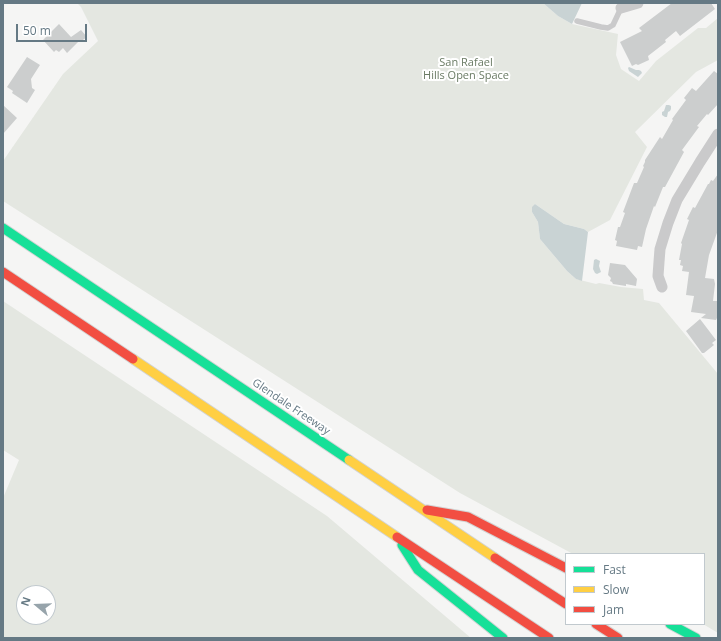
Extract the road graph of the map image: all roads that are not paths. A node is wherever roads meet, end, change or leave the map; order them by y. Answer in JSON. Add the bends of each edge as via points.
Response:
{"nodes":[{"id":1,"x":638,"y":3,"type":"edge"},
{"id":2,"x":621,"y":8,"type":"joint"},
{"id":3,"x":577,"y":21,"type":"dead end"},
{"id":4,"x":718,"y":134,"type":"edge"},
{"id":5,"x":3,"y":228,"type":"edge"},
{"id":6,"x":3,"y":272,"type":"edge"},
{"id":7,"x":662,"y":287,"type":"dead end"},
{"id":8,"x":421,"y":508,"type":"junction"},
{"id":9,"x":398,"y":538,"type":"junction"},
{"id":10,"x":565,"y":567,"type":"edge"},
{"id":11,"x":565,"y":603,"type":"edge"},
{"id":12,"x":598,"y":625,"type":"edge"},
{"id":13,"x":672,"y":625,"type":"edge"},
{"id":14,"x":503,"y":638,"type":"edge"},
{"id":15,"x":549,"y":638,"type":"edge"},
{"id":16,"x":618,"y":638,"type":"edge"},
{"id":17,"x":696,"y":638,"type":"edge"}],
"edges":[{"from":1,"to":2,"type":"street"},
{"from":2,"to":3,"type":"lane","via":[[614,25],[608,28]]},
{"from":4,"to":7,"type":"street","via":[[677,200],[668,223],[660,249],[658,276]]},
{"from":5,"to":8,"type":"highway","name":"Glendale Freeway"},
{"from":6,"to":9,"type":"highway"},
{"from":8,"to":10,"type":"highway","via":[[468,517]]},
{"from":8,"to":11,"type":"highway","name":"Glendale Freeway"},
{"from":9,"to":14,"type":"highway","via":[[418,570]]},
{"from":9,"to":15,"type":"highway"},
{"from":12,"to":16,"type":"highway"},
{"from":13,"to":17,"type":"highway"}]}
